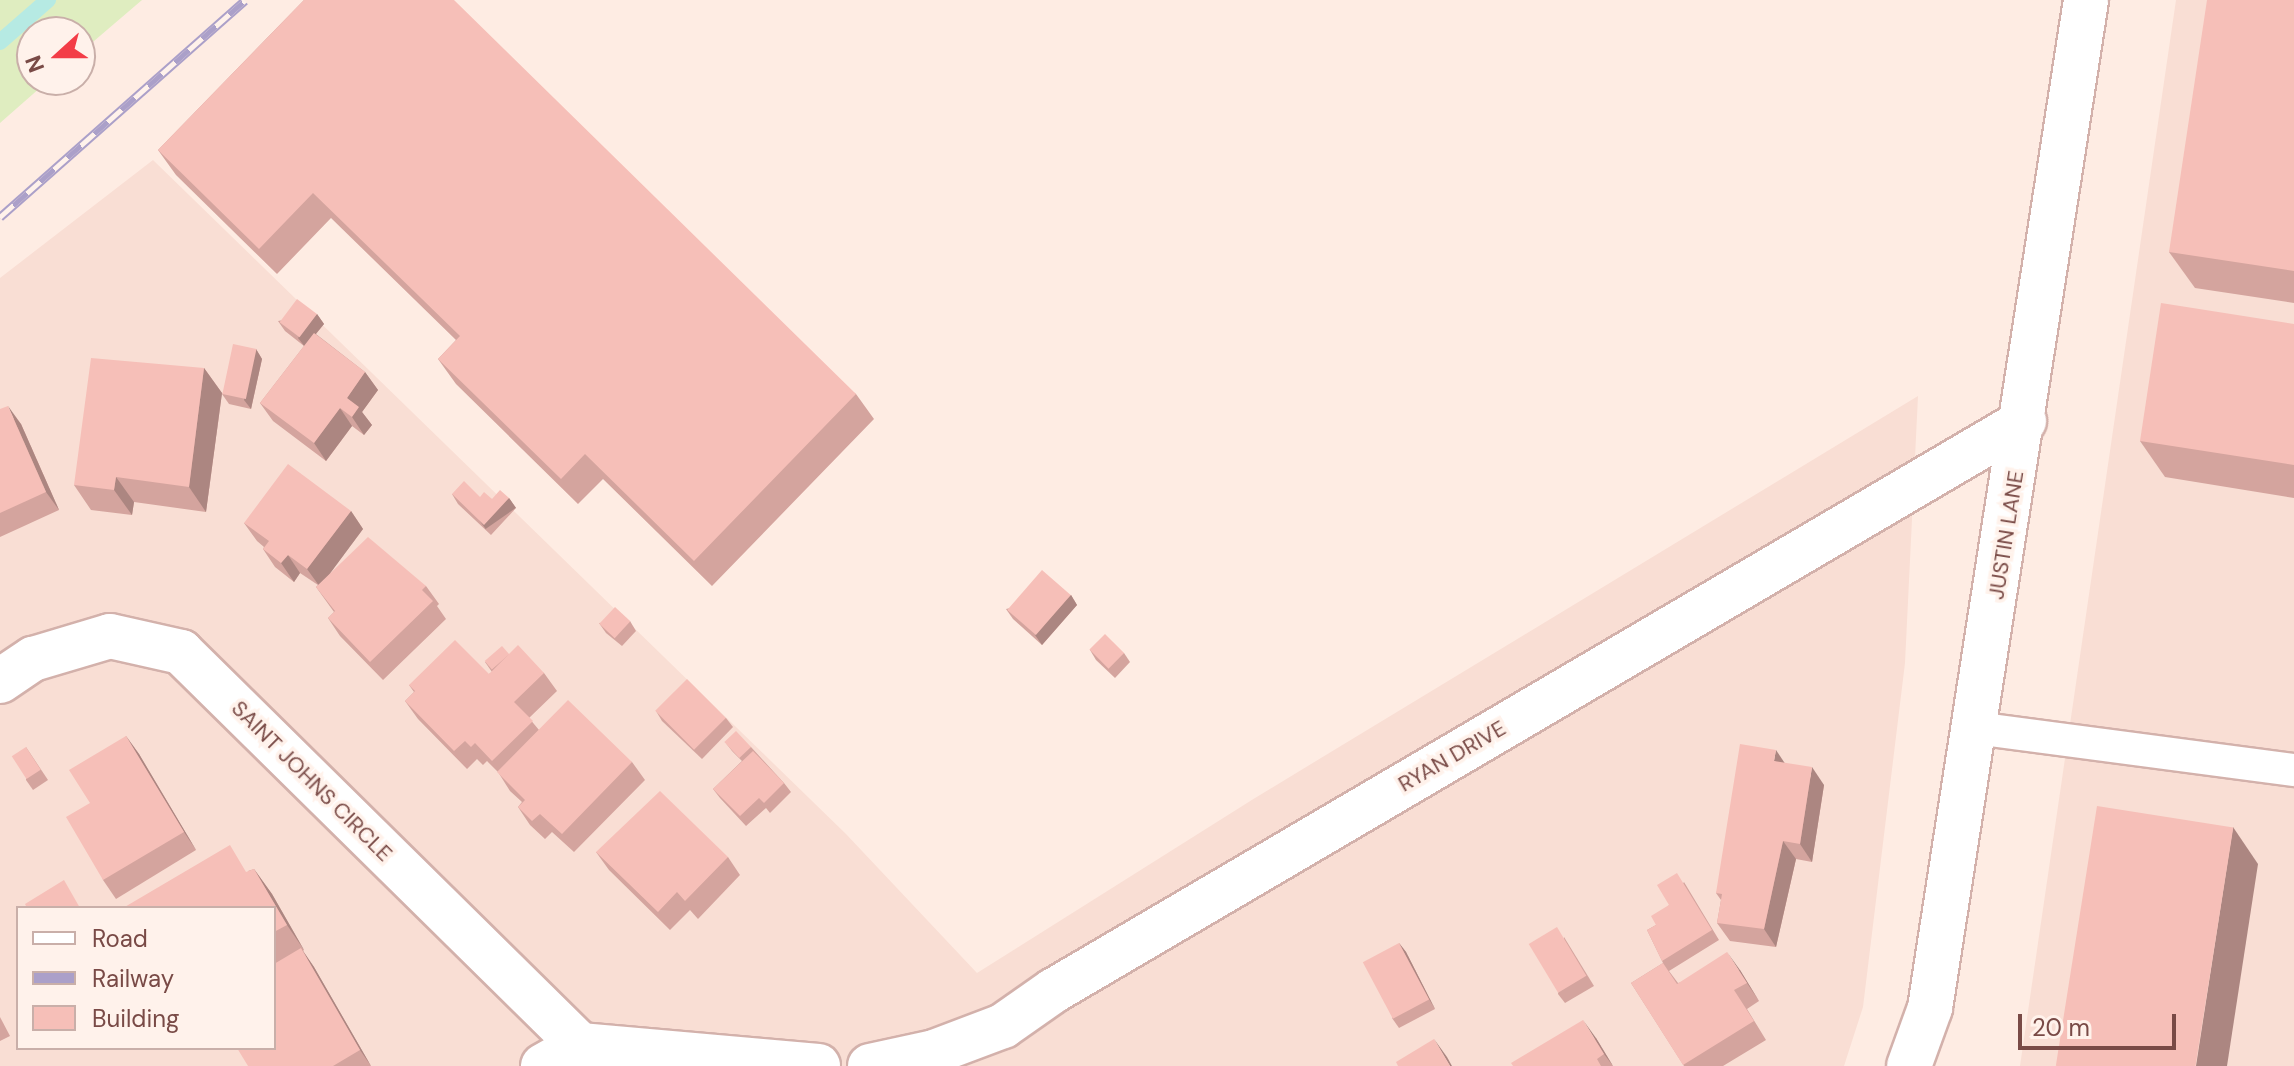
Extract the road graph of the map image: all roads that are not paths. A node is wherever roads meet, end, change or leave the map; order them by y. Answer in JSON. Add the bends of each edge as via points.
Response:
{"nodes":[{"id":1,"x":2086,"y":0,"type":"edge"},
{"id":2,"x":2024,"y":421,"type":"junction"},
{"id":3,"x":0,"y":681,"type":"edge"},
{"id":4,"x":1975,"y":728,"type":"junction"},
{"id":5,"x":2294,"y":770,"type":"edge"},
{"id":6,"x":580,"y":1045,"type":"junction"},
{"id":7,"x":543,"y":1066,"type":"edge"},
{"id":8,"x":818,"y":1066,"type":"edge"},
{"id":9,"x":870,"y":1066,"type":"edge"},
{"id":10,"x":1909,"y":1066,"type":"edge"}],
"edges":[{"from":1,"to":2,"type":"street","name":"JUSTIN LANE"},
{"from":2,"to":4,"type":"street","name":"JUSTIN LANE"},
{"from":2,"to":9,"type":"street","name":"RYAN DRIVE","via":[[1067,983],[1003,1026],[934,1052]]},
{"from":3,"to":6,"type":"street","name":"SAINT JOHNS CIRCLE","via":[[33,659],[110,636],[181,652]]},
{"from":4,"to":5,"type":"lane"},
{"from":4,"to":10,"type":"street","name":"JUSTIN LANE","via":[[1930,1008]]},
{"from":6,"to":7,"type":"street"},
{"from":6,"to":8,"type":"street"}]}
